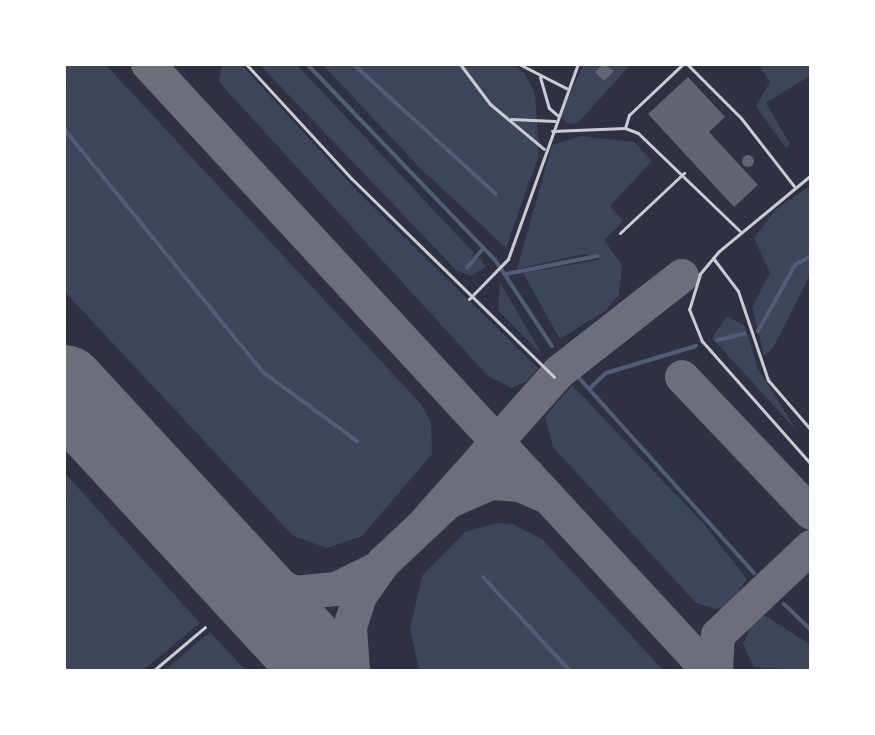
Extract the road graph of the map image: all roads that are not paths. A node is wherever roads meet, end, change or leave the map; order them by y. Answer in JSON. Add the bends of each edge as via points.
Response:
{"nodes":[{"id":1,"x":246,"y":64,"type":"edge"},
{"id":2,"x":460,"y":64,"type":"edge"},
{"id":3,"x":519,"y":64,"type":"edge"},
{"id":4,"x":685,"y":64,"type":"edge"},
{"id":5,"x":576,"y":65,"type":"edge"},
{"id":6,"x":540,"y":77,"type":"junction"},
{"id":7,"x":566,"y":88,"type":"junction"},
{"id":8,"x":557,"y":115,"type":"junction"},
{"id":9,"x":510,"y":119,"type":"junction"},
{"id":10,"x":555,"y":121,"type":"junction"},
{"id":11,"x":625,"y":128,"type":"junction"},
{"id":12,"x":552,"y":131,"type":"junction"},
{"id":13,"x":545,"y":150,"type":"junction"},
{"id":14,"x":684,"y":173,"type":"junction"},
{"id":15,"x":811,"y":175,"type":"edge"},
{"id":16,"x":794,"y":186,"type":"junction"},
{"id":17,"x":740,"y":231,"type":"junction"},
{"id":18,"x":620,"y":233,"type":"dead end"},
{"id":19,"x":713,"y":258,"type":"junction"},
{"id":20,"x":469,"y":299,"type":"junction"},
{"id":21,"x":554,"y":377,"type":"dead end"},
{"id":22,"x":811,"y":430,"type":"edge"},
{"id":23,"x":811,"y":464,"type":"edge"},
{"id":24,"x":205,"y":627,"type":"dead end"},
{"id":25,"x":153,"y":671,"type":"edge"}],
"edges":[{"from":1,"to":20,"type":"lane"},
{"from":2,"to":9,"type":"lane","via":[[477,91]]},
{"from":3,"to":6,"type":"lane"},
{"from":4,"to":11,"type":"lane","via":[[629,115]]},
{"from":4,"to":16,"type":"lane","via":[[741,118]]},
{"from":5,"to":7,"type":"lane"},
{"from":6,"to":7,"type":"lane"},
{"from":6,"to":8,"type":"lane","via":[[549,108]]},
{"from":7,"to":8,"type":"lane"},
{"from":8,"to":10,"type":"lane"},
{"from":9,"to":10,"type":"lane"},
{"from":9,"to":13,"type":"lane"},
{"from":10,"to":12,"type":"lane"},
{"from":11,"to":12,"type":"lane"},
{"from":11,"to":14,"type":"lane"},
{"from":12,"to":13,"type":"lane"},
{"from":13,"to":20,"type":"lane","via":[[508,259]]},
{"from":14,"to":17,"type":"lane"},
{"from":14,"to":18,"type":"lane"},
{"from":15,"to":16,"type":"lane"},
{"from":16,"to":17,"type":"lane"},
{"from":17,"to":19,"type":"lane"},
{"from":19,"to":22,"type":"lane","via":[[738,291],[768,380]]},
{"from":19,"to":23,"type":"lane","via":[[691,294],[695,332]]},
{"from":20,"to":21,"type":"lane"},
{"from":24,"to":25,"type":"lane"}]}
